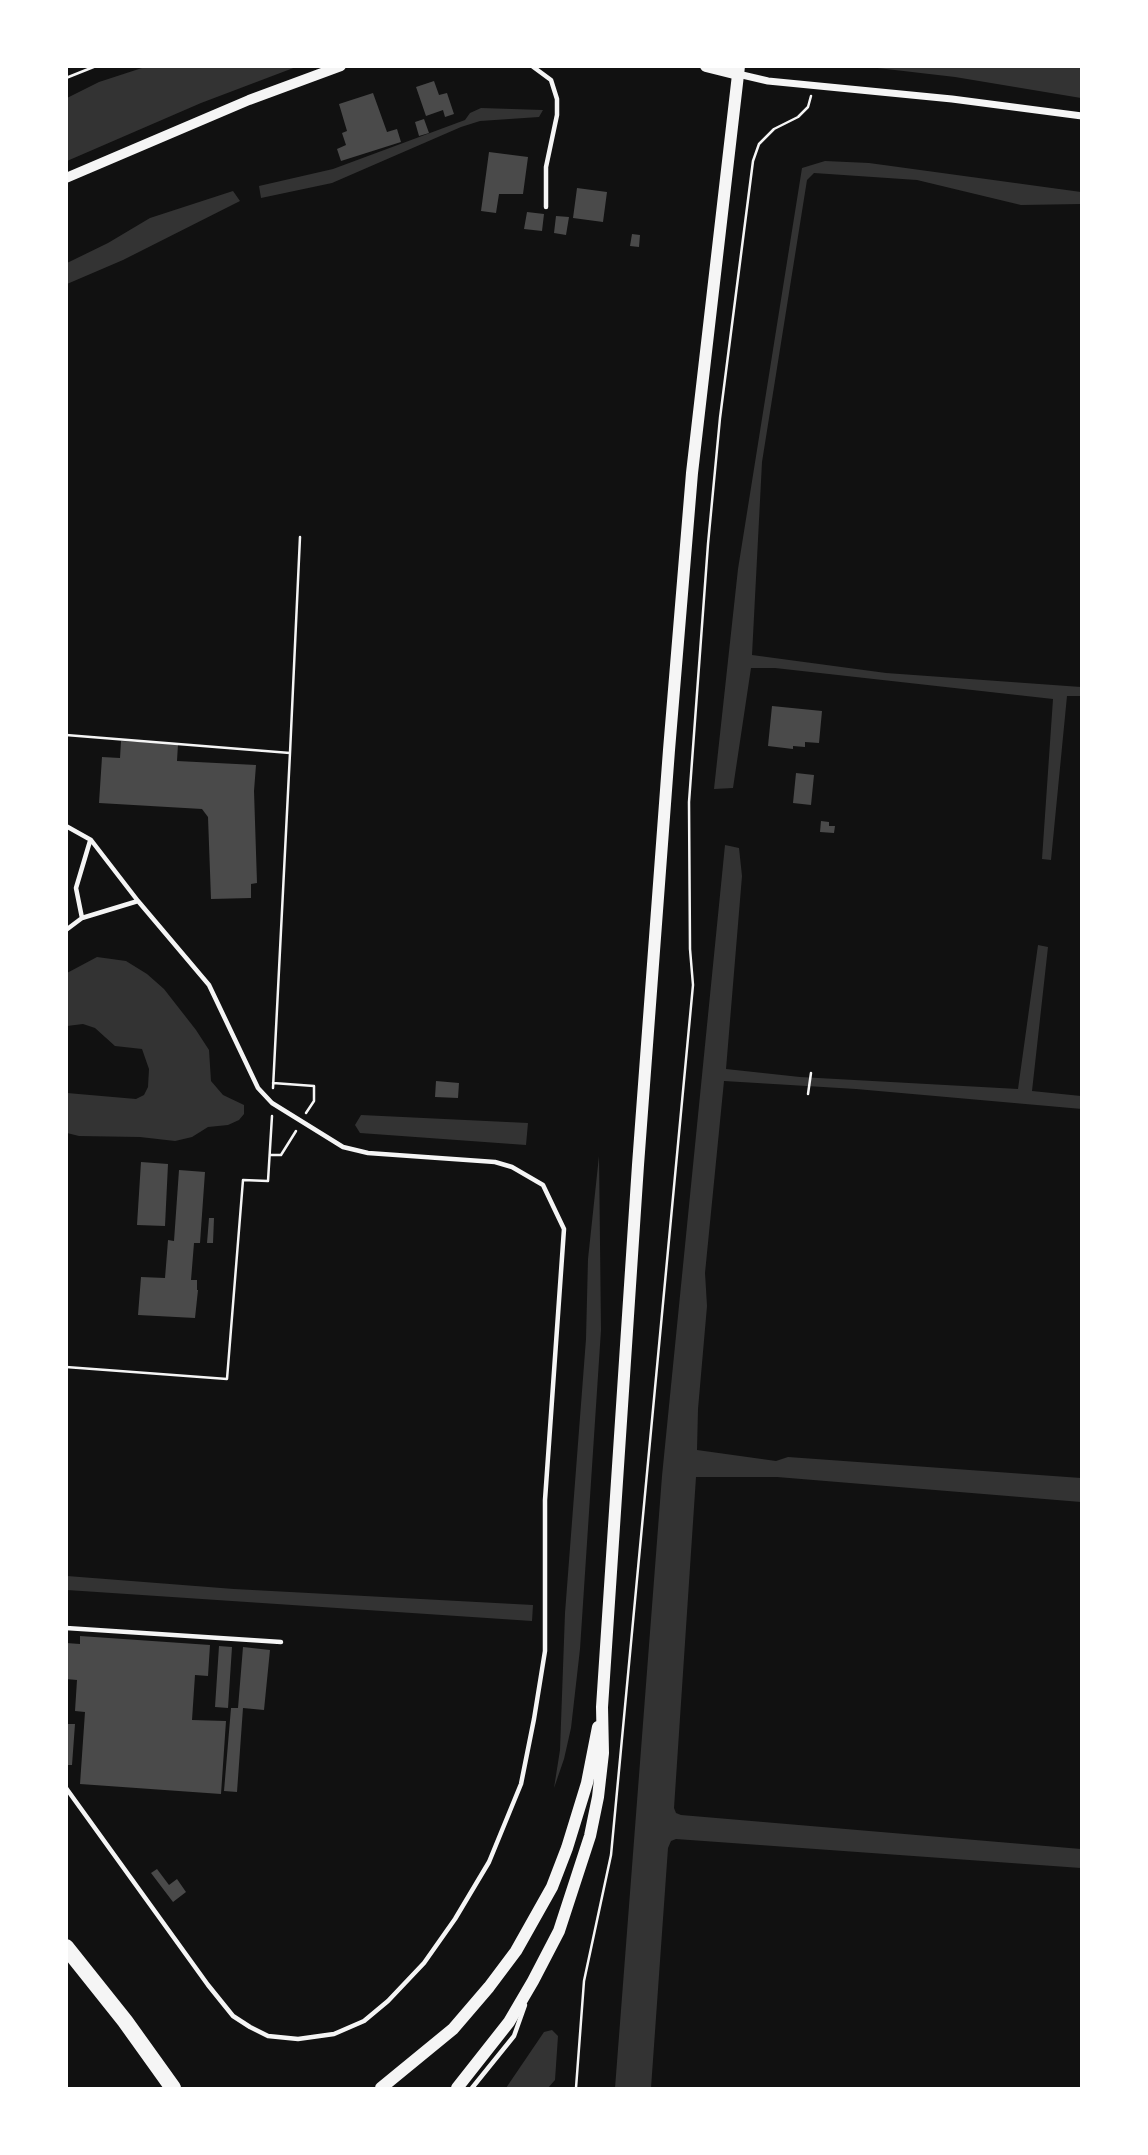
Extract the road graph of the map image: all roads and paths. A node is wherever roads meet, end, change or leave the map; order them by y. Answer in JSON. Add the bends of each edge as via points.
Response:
{"nodes":[{"id":1,"x":96,"y":66,"type":"edge"},
{"id":2,"x":341,"y":66,"type":"edge"},
{"id":3,"x":532,"y":66,"type":"edge"},
{"id":4,"x":706,"y":66,"type":"edge"},
{"id":5,"x":738,"y":71,"type":"edge"},
{"id":6,"x":66,"y":78,"type":"edge"},
{"id":7,"x":813,"y":86,"type":"junction"},
{"id":8,"x":1082,"y":116,"type":"edge"},
{"id":9,"x":66,"y":178,"type":"edge"},
{"id":10,"x":546,"y":207,"type":"dead end"},
{"id":11,"x":300,"y":537,"type":"dead end"},
{"id":12,"x":66,"y":735,"type":"edge"},
{"id":13,"x":290,"y":753,"type":"junction"},
{"id":14,"x":66,"y":826,"type":"edge"},
{"id":15,"x":91,"y":840,"type":"junction"},
{"id":16,"x":138,"y":901,"type":"junction"},
{"id":17,"x":82,"y":918,"type":"junction"},
{"id":18,"x":66,"y":929,"type":"edge"},
{"id":19,"x":811,"y":1073,"type":"dead end"},
{"id":20,"x":273,"y":1083,"type":"junction"},
{"id":21,"x":808,"y":1094,"type":"dead end"},
{"id":22,"x":314,"y":1101,"type":"dead end"},
{"id":23,"x":272,"y":1102,"type":"junction"},
{"id":24,"x":270,"y":1155,"type":"junction"},
{"id":25,"x":281,"y":1155,"type":"dead end"},
{"id":26,"x":66,"y":1367,"type":"edge"},
{"id":27,"x":66,"y":1628,"type":"edge"},
{"id":28,"x":281,"y":1642,"type":"dead end"},
{"id":29,"x":603,"y":1707,"type":"junction"},
{"id":30,"x":66,"y":1788,"type":"edge"},
{"id":31,"x":66,"y":1947,"type":"edge"},
{"id":32,"x":533,"y":1981,"type":"junction"},
{"id":33,"x":173,"y":2088,"type":"edge"},
{"id":34,"x":381,"y":2088,"type":"edge"},
{"id":35,"x":457,"y":2088,"type":"edge"},
{"id":36,"x":472,"y":2088,"type":"edge"},
{"id":37,"x":576,"y":2088,"type":"edge"}],
"edges":[{"from":1,"to":6,"type":"path"},
{"from":2,"to":9,"type":"street"},
{"from":3,"to":10,"type":"lane","via":[[551,80],[557,99],[546,167]]},
{"from":4,"to":5,"type":"main road"},
{"from":5,"to":7,"type":"street"},
{"from":5,"to":29,"type":"main road","via":[[692,473],[638,1165]]},
{"from":7,"to":8,"type":"street"},
{"from":7,"to":37,"type":"path","via":[[808,107],[774,129],[759,145],[753,161],[720,418],[689,802],[693,985],[611,1855],[584,1981]]},
{"from":11,"to":13,"type":"path"},
{"from":12,"to":13,"type":"path"},
{"from":13,"to":20,"type":"path"},
{"from":14,"to":15,"type":"lane"},
{"from":15,"to":16,"type":"lane"},
{"from":15,"to":17,"type":"lane","via":[[76,888]]},
{"from":16,"to":17,"type":"lane"},
{"from":16,"to":23,"type":"lane","via":[[209,985],[258,1088]]},
{"from":17,"to":18,"type":"lane"},
{"from":19,"to":21,"type":"path"},
{"from":20,"to":22,"type":"path","via":[[314,1086]]},
{"from":20,"to":23,"type":"path"},
{"from":23,"to":24,"type":"path"},
{"from":23,"to":30,"type":"lane","via":[[343,1147],[513,1167],[543,1185],[565,1229],[545,1500],[545,1651],[521,1784],[489,1861],[424,1963],[364,2021],[334,2034],[298,2039],[268,2036],[233,2016]]},
{"from":24,"to":25,"type":"path"},
{"from":24,"to":26,"type":"path","via":[[268,1181],[243,1180],[227,1379]]},
{"from":27,"to":28,"type":"lane"},
{"from":29,"to":32,"type":"main road","via":[[603,1754],[590,1836],[559,1931]]},
{"from":29,"to":34,"type":"main road","via":[[578,1814],[537,1916],[496,1978],[453,2029]]},
{"from":31,"to":33,"type":"highway"},
{"from":32,"to":35,"type":"main road","via":[[509,2022]]},
{"from":32,"to":36,"type":"lane","via":[[514,2036]]}]}
